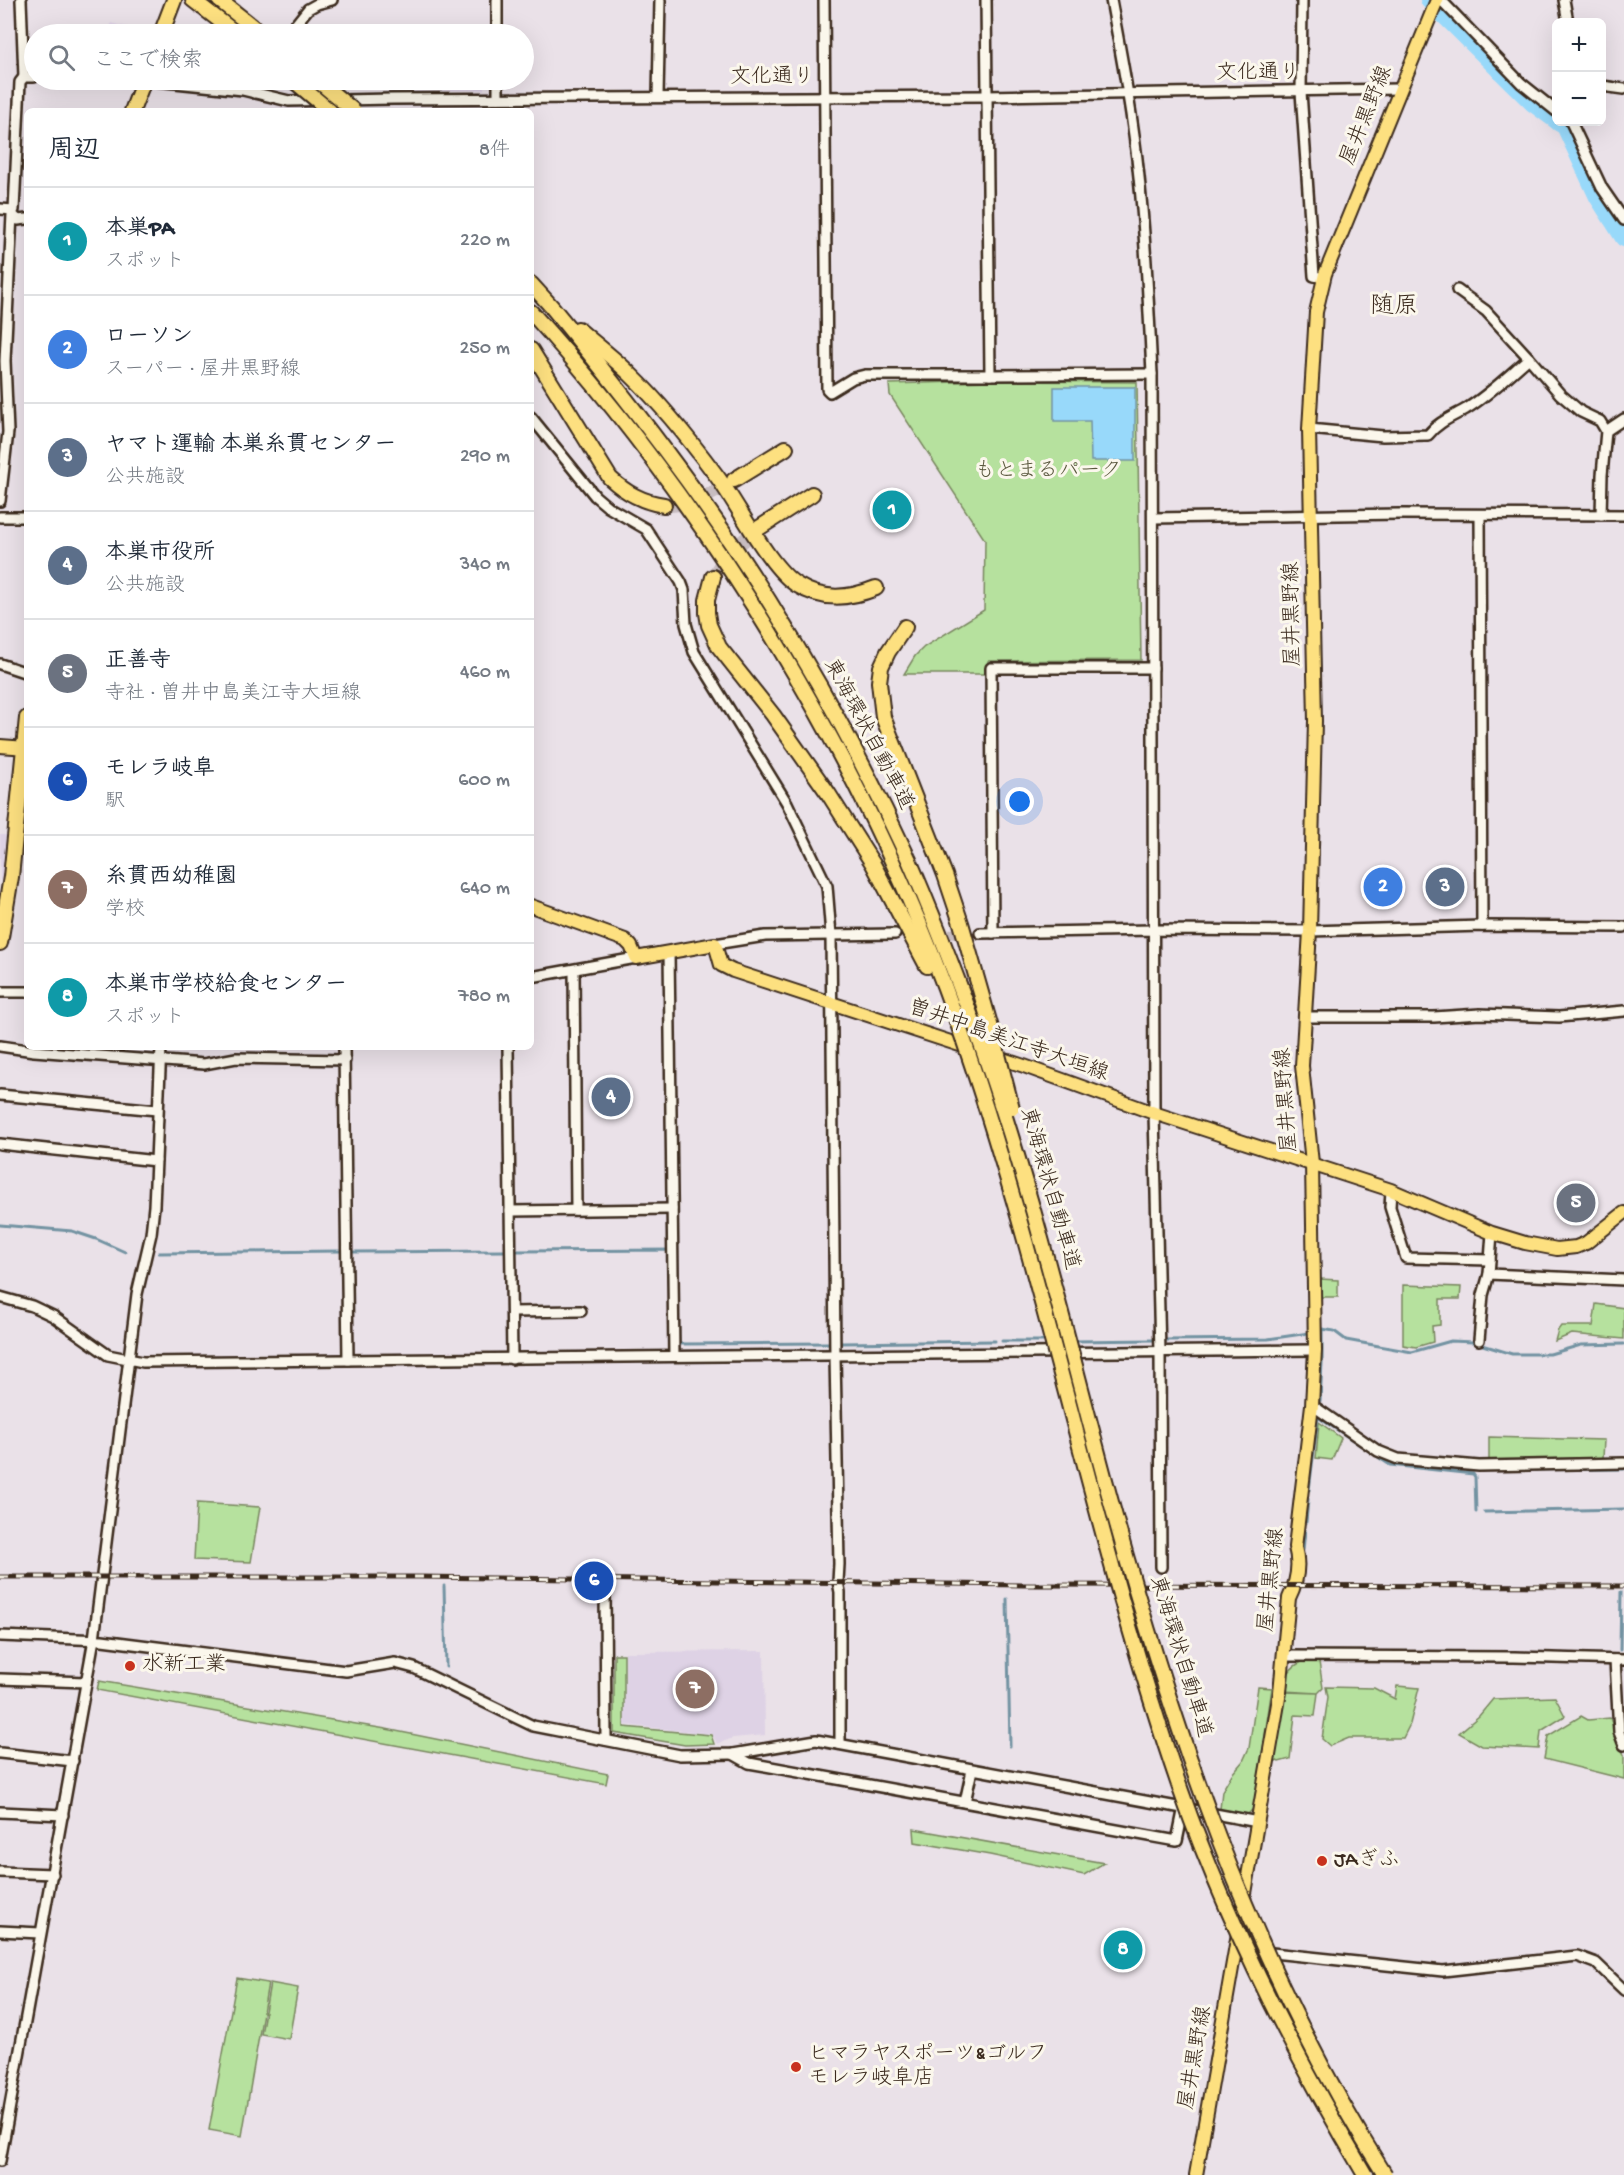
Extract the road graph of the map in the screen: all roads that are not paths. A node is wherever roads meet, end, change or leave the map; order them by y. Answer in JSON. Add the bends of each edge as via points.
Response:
{"nodes":[{"id":1,"x":21,"y":0,"type":"edge"},
{"id":2,"x":174,"y":0,"type":"edge"},
{"id":3,"x":192,"y":0,"type":"edge"},
{"id":4,"x":219,"y":0,"type":"edge"},
{"id":5,"x":332,"y":0,"type":"edge"},
{"id":6,"x":497,"y":0,"type":"edge"},
{"id":7,"x":660,"y":0,"type":"edge"},
{"id":8,"x":824,"y":0,"type":"edge"},
{"id":9,"x":986,"y":0,"type":"edge"},
{"id":10,"x":1111,"y":0,"type":"edge"},
{"id":11,"x":1302,"y":0,"type":"edge"},
{"id":12,"x":1439,"y":0,"type":"edge"},
{"id":13,"x":1564,"y":0,"type":"edge"},
{"id":14,"x":1567,"y":18,"type":"edge"},
{"id":15,"x":165,"y":24,"type":"edge"},
{"id":16,"x":224,"y":24,"type":"edge"},
{"id":17,"x":249,"y":24,"type":"edge"},
{"id":18,"x":296,"y":24,"type":"edge"},
{"id":19,"x":497,"y":24,"type":"edge"},
{"id":20,"x":24,"y":77,"type":"joint"},
{"id":21,"x":1606,"y":87,"type":"edge"},
{"id":22,"x":1624,"y":89,"type":"edge"},
{"id":23,"x":141,"y":90,"type":"edge"},
{"id":24,"x":236,"y":90,"type":"edge"},
{"id":25,"x":255,"y":90,"type":"edge"},
{"id":26,"x":308,"y":90,"type":"edge"},
{"id":27,"x":329,"y":90,"type":"edge"},
{"id":28,"x":498,"y":90,"type":"edge"},
{"id":29,"x":1400,"y":90,"type":"junction"},
{"id":30,"x":1128,"y":92,"type":"junction"},
{"id":31,"x":1301,"y":92,"type":"junction"},
{"id":32,"x":254,"y":93,"type":"junction"},
{"id":33,"x":658,"y":96,"type":"junction"},
{"id":34,"x":825,"y":96,"type":"junction"},
{"id":35,"x":987,"y":96,"type":"junction"},
{"id":36,"x":498,"y":98,"type":"junction"},
{"id":37,"x":1552,"y":107,"type":"edge"},
{"id":38,"x":133,"y":108,"type":"edge"},
{"id":39,"x":335,"y":108,"type":"edge"},
{"id":40,"x":350,"y":108,"type":"edge"},
{"id":41,"x":1573,"y":126,"type":"edge"},
{"id":42,"x":0,"y":209,"type":"edge"},
{"id":43,"x":24,"y":219,"type":"edge"},
{"id":44,"x":1624,"y":220,"type":"edge"},
{"id":45,"x":1324,"y":278,"type":"junction"},
{"id":46,"x":534,"y":287,"type":"edge"},
{"id":47,"x":1457,"y":290,"type":"dead end"},
{"id":48,"x":551,"y":306,"type":"junction"},
{"id":49,"x":534,"y":315,"type":"edge"},
{"id":50,"x":534,"y":355,"type":"edge"},
{"id":51,"x":1529,"y":358,"type":"junction"},
{"id":52,"x":1152,"y":374,"type":"junction"},
{"id":53,"x":990,"y":375,"type":"junction"},
{"id":54,"x":1624,"y":419,"type":"edge"},
{"id":55,"x":534,"y":421,"type":"edge"},
{"id":56,"x":1309,"y":429,"type":"junction"},
{"id":57,"x":1606,"y":431,"type":"junction"},
{"id":58,"x":786,"y":448,"type":"dead end"},
{"id":59,"x":734,"y":480,"type":"tunnel mouth"},
{"id":60,"x":812,"y":494,"type":"dead end"},
{"id":61,"x":0,"y":501,"type":"edge"},
{"id":62,"x":664,"y":505,"type":"tunnel mouth"},
{"id":63,"x":1480,"y":515,"type":"junction"},
{"id":64,"x":1601,"y":515,"type":"junction"},
{"id":65,"x":1624,"y":515,"type":"edge"},
{"id":66,"x":0,"y":517,"type":"edge"},
{"id":67,"x":24,"y":517,"type":"edge"},
{"id":68,"x":1311,"y":517,"type":"junction"},
{"id":69,"x":1153,"y":518,"type":"junction"},
{"id":70,"x":759,"y":528,"type":"tunnel mouth"},
{"id":71,"x":713,"y":577,"type":"tunnel mouth"},
{"id":72,"x":876,"y":588,"type":"dead end"},
{"id":73,"x":905,"y":627,"type":"dead end"},
{"id":74,"x":0,"y":664,"type":"edge"},
{"id":75,"x":1152,"y":668,"type":"junction"},
{"id":76,"x":24,"y":672,"type":"edge"},
{"id":77,"x":0,"y":746,"type":"edge"},
{"id":78,"x":24,"y":748,"type":"edge"},
{"id":79,"x":24,"y":757,"type":"edge"},
{"id":80,"x":534,"y":907,"type":"edge"},
{"id":81,"x":1482,"y":926,"type":"junction"},
{"id":82,"x":1624,"y":927,"type":"edge"},
{"id":83,"x":1153,"y":930,"type":"junction"},
{"id":84,"x":1310,"y":931,"type":"junction"},
{"id":85,"x":980,"y":933,"type":"tunnel mouth"},
{"id":86,"x":993,"y":933,"type":"junction"},
{"id":87,"x":895,"y":934,"type":"tunnel mouth"},
{"id":88,"x":831,"y":935,"type":"junction"},
{"id":89,"x":0,"y":943,"type":"edge"},
{"id":90,"x":715,"y":944,"type":"junction"},
{"id":91,"x":669,"y":952,"type":"junction"},
{"id":92,"x":636,"y":958,"type":"junction"},
{"id":93,"x":573,"y":970,"type":"junction"},
{"id":94,"x":534,"y":976,"type":"edge"},
{"id":95,"x":0,"y":992,"type":"edge"},
{"id":96,"x":24,"y":992,"type":"edge"},
{"id":97,"x":832,"y":1004,"type":"junction"},
{"id":98,"x":1624,"y":1011,"type":"edge"},
{"id":99,"x":1304,"y":1017,"type":"junction"},
{"id":100,"x":957,"y":1021,"type":"junction"},
{"id":101,"x":0,"y":1046,"type":"edge"},
{"id":102,"x":24,"y":1050,"type":"edge"},
{"id":103,"x":27,"y":1050,"type":"edge"},
{"id":104,"x":161,"y":1050,"type":"edge"},
{"id":105,"x":344,"y":1050,"type":"edge"},
{"id":106,"x":508,"y":1050,"type":"edge"},
{"id":107,"x":160,"y":1060,"type":"junction"},
{"id":108,"x":345,"y":1060,"type":"junction"},
{"id":109,"x":0,"y":1095,"type":"edge"},
{"id":110,"x":157,"y":1110,"type":"junction"},
{"id":111,"x":1154,"y":1113,"type":"junction"},
{"id":112,"x":0,"y":1144,"type":"edge"},
{"id":113,"x":156,"y":1161,"type":"junction"},
{"id":114,"x":1312,"y":1163,"type":"junction"},
{"id":115,"x":1028,"y":1188,"type":"junction"},
{"id":116,"x":1391,"y":1190,"type":"junction"},
{"id":117,"x":672,"y":1209,"type":"junction"},
{"id":118,"x":576,"y":1210,"type":"junction"},
{"id":119,"x":510,"y":1211,"type":"junction"},
{"id":120,"x":1624,"y":1213,"type":"edge"},
{"id":121,"x":1492,"y":1233,"type":"junction"},
{"id":122,"x":1490,"y":1260,"type":"junction"},
{"id":123,"x":1489,"y":1275,"type":"junction"},
{"id":124,"x":1624,"y":1280,"type":"edge"},
{"id":125,"x":0,"y":1297,"type":"edge"},
{"id":126,"x":580,"y":1311,"type":"dead end"},
{"id":127,"x":512,"y":1312,"type":"junction"},
{"id":128,"x":1479,"y":1340,"type":"dead end"},
{"id":129,"x":1315,"y":1350,"type":"junction"},
{"id":130,"x":1160,"y":1352,"type":"junction"},
{"id":131,"x":675,"y":1356,"type":"junction"},
{"id":132,"x":835,"y":1356,"type":"junction"},
{"id":133,"x":512,"y":1359,"type":"junction"},
{"id":134,"x":128,"y":1360,"type":"junction"},
{"id":135,"x":348,"y":1360,"type":"junction"},
{"id":136,"x":1312,"y":1406,"type":"junction"},
{"id":137,"x":1624,"y":1462,"type":"edge"},
{"id":138,"x":1161,"y":1567,"type":"dead end"},
{"id":139,"x":605,"y":1590,"type":"dead end"},
{"id":140,"x":0,"y":1636,"type":"edge"},
{"id":141,"x":94,"y":1639,"type":"junction"},
{"id":142,"x":1284,"y":1656,"type":"junction"},
{"id":143,"x":1620,"y":1660,"type":"edge"},
{"id":144,"x":0,"y":1680,"type":"edge"},
{"id":145,"x":86,"y":1682,"type":"junction"},
{"id":146,"x":606,"y":1740,"type":"junction"},
{"id":147,"x":840,"y":1744,"type":"junction"},
{"id":148,"x":1624,"y":1745,"type":"edge"},
{"id":149,"x":0,"y":1753,"type":"edge"},
{"id":150,"x":734,"y":1754,"type":"junction"},
{"id":151,"x":72,"y":1761,"type":"junction"},
{"id":152,"x":972,"y":1770,"type":"junction"},
{"id":153,"x":965,"y":1802,"type":"junction"},
{"id":154,"x":1184,"y":1808,"type":"junction"},
{"id":155,"x":0,"y":1812,"type":"edge"},
{"id":156,"x":63,"y":1815,"type":"junction"},
{"id":157,"x":1258,"y":1822,"type":"junction"},
{"id":158,"x":0,"y":1872,"type":"edge"},
{"id":159,"x":53,"y":1874,"type":"junction"},
{"id":160,"x":0,"y":1931,"type":"edge"},
{"id":161,"x":39,"y":1933,"type":"junction"},
{"id":162,"x":1236,"y":1949,"type":"junction"},
{"id":163,"x":1624,"y":1990,"type":"edge"},
{"id":164,"x":0,"y":2161,"type":"edge"},
{"id":165,"x":1196,"y":2175,"type":"edge"},
{"id":166,"x":1365,"y":2175,"type":"edge"},
{"id":167,"x":1385,"y":2175,"type":"edge"}],
"edges":[{"from":1,"to":20,"type":"street"},
{"from":2,"to":15,"type":"highway"},
{"from":3,"to":16,"type":"highway"},
{"from":4,"to":17,"type":"highway"},
{"from":5,"to":18,"type":"street","via":[[309,9]]},
{"from":6,"to":19,"type":"street"},
{"from":7,"to":33,"type":"street"},
{"from":8,"to":34,"type":"street"},
{"from":9,"to":35,"type":"street"},
{"from":10,"to":30,"type":"street"},
{"from":11,"to":31,"type":"street"},
{"from":12,"to":29,"type":"main road","name":"屋井黒野線"},
{"from":12,"to":37,"type":"street","via":[[1521,83]]},
{"from":13,"to":14,"type":"street"},
{"from":20,"to":42,"type":"street","via":[[20,82],[14,210]]},
{"from":21,"to":22,"type":"street"},
{"from":23,"to":38,"type":"highway"},
{"from":24,"to":32,"type":"street","name":"文化通り"},
{"from":25,"to":32,"type":"street"},
{"from":26,"to":39,"type":"highway","bridge":true},
{"from":27,"to":40,"type":"highway","bridge":true},
{"from":28,"to":36,"type":"street"},
{"from":29,"to":31,"type":"street","name":"文化通り"},
{"from":29,"to":45,"type":"main road","name":"屋井黒野線"},
{"from":30,"to":31,"type":"street","name":"文化通り"},
{"from":30,"to":35,"type":"street","name":"文化通り"},
{"from":30,"to":52,"type":"street","via":[[1147,258]]},
{"from":31,"to":45,"type":"street","via":[[1314,276]]},
{"from":32,"to":39,"type":"street","name":"文化通り"},
{"from":33,"to":34,"type":"street","name":"文化通り"},
{"from":33,"to":36,"type":"street","name":"文化通り"},
{"from":34,"to":35,"type":"street","name":"文化通り"},
{"from":34,"to":53,"type":"street","via":[[826,388],[830,392],[865,375]]},
{"from":35,"to":53,"type":"street"},
{"from":36,"to":39,"type":"street","name":"文化通り"},
{"from":41,"to":44,"type":"street","via":[[1602,188]]},
{"from":43,"to":61,"type":"street","via":[[18,220],[12,214],[5,361],[8,432]]},
{"from":45,"to":56,"type":"main road","name":"屋井黒野線","via":[[1316,312]]},
{"from":46,"to":48,"type":"highway","name":"東海環状自動車道"},
{"from":47,"to":51,"type":"street","via":[[1486,311]]},
{"from":48,"to":72,"type":"highway","via":[[630,374],[661,408],[717,477],[770,557],[795,584],[836,598]]},
{"from":48,"to":115,"type":"highway","name":"東海環状自動車道","bridge":true,"via":[[657,438],[716,521],[820,687],[909,861],[941,937]]},
{"from":49,"to":100,"type":"highway","name":"東海環状自動車道","via":[[647,452],[751,602],[873,820]]},
{"from":50,"to":62,"type":"highway","via":[[610,477],[623,490]]},
{"from":51,"to":56,"type":"street","via":[[1428,435],[1383,436]]},
{"from":51,"to":57,"type":"street","via":[[1560,394],[1581,412],[1600,421]]},
{"from":52,"to":53,"type":"street"},
{"from":52,"to":69,"type":"street"},
{"from":54,"to":57,"type":"street"},
{"from":55,"to":88,"type":"street","via":[[595,496],[646,529],[681,582],[694,652],[787,803],[827,886]]},
{"from":56,"to":68,"type":"main road","name":"屋井黒野線"},
{"from":57,"to":64,"type":"street"},
{"from":58,"to":59,"type":"highway"},
{"from":60,"to":70,"type":"highway"},
{"from":63,"to":64,"type":"street"},
{"from":63,"to":68,"type":"street"},
{"from":63,"to":81,"type":"street"},
{"from":64,"to":65,"type":"street"},
{"from":66,"to":67,"type":"street"},
{"from":68,"to":69,"type":"street"},
{"from":68,"to":84,"type":"main road","name":"屋井黒野線","via":[[1315,722]]},
{"from":69,"to":75,"type":"street"},
{"from":71,"to":100,"type":"highway","via":[[707,614],[719,647],[792,740],[852,829]]},
{"from":73,"to":115,"type":"highway","bridge":true,"via":[[881,667],[883,717],[961,923],[1017,1130]]},
{"from":74,"to":76,"type":"street"},
{"from":75,"to":83,"type":"street"},
{"from":75,"to":86,"type":"street","via":[[991,668]]},
{"from":77,"to":78,"type":"main road"},
{"from":79,"to":89,"type":"highway"},
{"from":80,"to":92,"type":"main road","via":[[625,940]]},
{"from":81,"to":82,"type":"street"},
{"from":81,"to":84,"type":"street"},
{"from":83,"to":84,"type":"street"},
{"from":83,"to":86,"type":"street"},
{"from":83,"to":111,"type":"street"},
{"from":84,"to":99,"type":"main road","name":"屋井黒野線"},
{"from":85,"to":86,"type":"street"},
{"from":87,"to":88,"type":"street"},
{"from":88,"to":90,"type":"street","via":[[765,936]]},
{"from":88,"to":97,"type":"street"},
{"from":90,"to":91,"type":"main road"},
{"from":90,"to":97,"type":"main road","name":"曽井中島美江寺大垣線","via":[[721,965]]},
{"from":91,"to":92,"type":"main road"},
{"from":91,"to":117,"type":"street"},
{"from":92,"to":93,"type":"street"},
{"from":93,"to":94,"type":"street"},
{"from":93,"to":118,"type":"street"},
{"from":95,"to":96,"type":"street"},
{"from":97,"to":111,"type":"main road","name":"曽井中島美江寺大垣線"},
{"from":97,"to":132,"type":"street"},
{"from":98,"to":99,"type":"street","via":[[1559,1017]]},
{"from":99,"to":114,"type":"main road","name":"屋井黒野線","via":[[1302,1080]]},
{"from":100,"to":166,"type":"highway","name":"東海環状自動車道","bridge":true,"via":[[1005,1168],[1136,1652],[1183,1795],[1233,1923],[1265,1991]]},
{"from":101,"to":102,"type":"street"},
{"from":103,"to":107,"type":"street"},
{"from":104,"to":107,"type":"street"},
{"from":105,"to":108,"type":"street"},
{"from":106,"to":119,"type":"street"},
{"from":107,"to":108,"type":"street","via":[[204,1064],[236,1058]]},
{"from":107,"to":110,"type":"street"},
{"from":108,"to":135,"type":"street"},
{"from":109,"to":110,"type":"street"},
{"from":110,"to":113,"type":"street"},
{"from":111,"to":114,"type":"main road","name":"曽井中島美江寺大垣線"},
{"from":111,"to":130,"type":"street"},
{"from":112,"to":113,"type":"street"},
{"from":113,"to":134,"type":"street","via":[[149,1242],[136,1294]]},
{"from":114,"to":116,"type":"main road","name":"曽井中島美江寺大垣線"},
{"from":114,"to":129,"type":"main road","name":"屋井黒野線"},
{"from":115,"to":167,"type":"highway","name":"東海環状自動車道","bridge":true,"via":[[1138,1599],[1212,1823],[1284,1991]]},
{"from":116,"to":121,"type":"main road","name":"曽井中島美江寺大垣線"},
{"from":116,"to":122,"type":"street","via":[[1390,1207],[1406,1258]]},
{"from":117,"to":118,"type":"street"},
{"from":117,"to":131,"type":"street"},
{"from":118,"to":119,"type":"street"},
{"from":119,"to":127,"type":"street"},
{"from":120,"to":121,"type":"main road","name":"曽井中島美江寺大垣線","via":[[1576,1247],[1542,1247]]},
{"from":121,"to":122,"type":"street"},
{"from":122,"to":123,"type":"street"},
{"from":123,"to":124,"type":"street"},
{"from":123,"to":128,"type":"street"},
{"from":125,"to":134,"type":"street","via":[[43,1311],[100,1351]]},
{"from":126,"to":127,"type":"street"},
{"from":127,"to":133,"type":"street"},
{"from":129,"to":130,"type":"street"},
{"from":129,"to":136,"type":"main road","name":"屋井黒野線"},
{"from":130,"to":132,"type":"street"},
{"from":130,"to":138,"type":"street"},
{"from":131,"to":132,"type":"street"},
{"from":131,"to":133,"type":"street"},
{"from":132,"to":147,"type":"street"},
{"from":133,"to":135,"type":"street"},
{"from":134,"to":135,"type":"street"},
{"from":134,"to":141,"type":"street"},
{"from":136,"to":137,"type":"street","via":[[1378,1451],[1398,1459],[1479,1466]]},
{"from":136,"to":142,"type":"main road","name":"屋井黒野線","via":[[1295,1547],[1295,1586],[1289,1598]]},
{"from":139,"to":146,"type":"street"},
{"from":140,"to":141,"type":"street"},
{"from":141,"to":145,"type":"street"},
{"from":141,"to":146,"type":"street","via":[[346,1671],[395,1663],[414,1668],[533,1726]]},
{"from":142,"to":143,"type":"street"},
{"from":142,"to":157,"type":"main road","name":"屋井黒野線"},
{"from":143,"to":148,"type":"street","via":[[1619,1732]]},
{"from":144,"to":145,"type":"street"},
{"from":145,"to":151,"type":"street"},
{"from":146,"to":150,"type":"street","via":[[680,1755]]},
{"from":147,"to":150,"type":"street","via":[[816,1740]]},
{"from":147,"to":152,"type":"street"},
{"from":149,"to":151,"type":"street"},
{"from":150,"to":153,"type":"street","via":[[749,1763]]},
{"from":151,"to":156,"type":"street"},
{"from":152,"to":153,"type":"street"},
{"from":152,"to":154,"type":"street"},
{"from":153,"to":154,"type":"street","via":[[1178,1841]]},
{"from":154,"to":157,"type":"street"},
{"from":155,"to":156,"type":"street"},
{"from":156,"to":159,"type":"street"},
{"from":157,"to":162,"type":"main road","name":"屋井黒野線"},
{"from":158,"to":159,"type":"street"},
{"from":159,"to":161,"type":"street"},
{"from":160,"to":161,"type":"street"},
{"from":161,"to":164,"type":"street"},
{"from":162,"to":163,"type":"street","via":[[1443,1971],[1577,1956],[1596,1963]]},
{"from":162,"to":165,"type":"main road","name":"屋井黒野線"}]}
